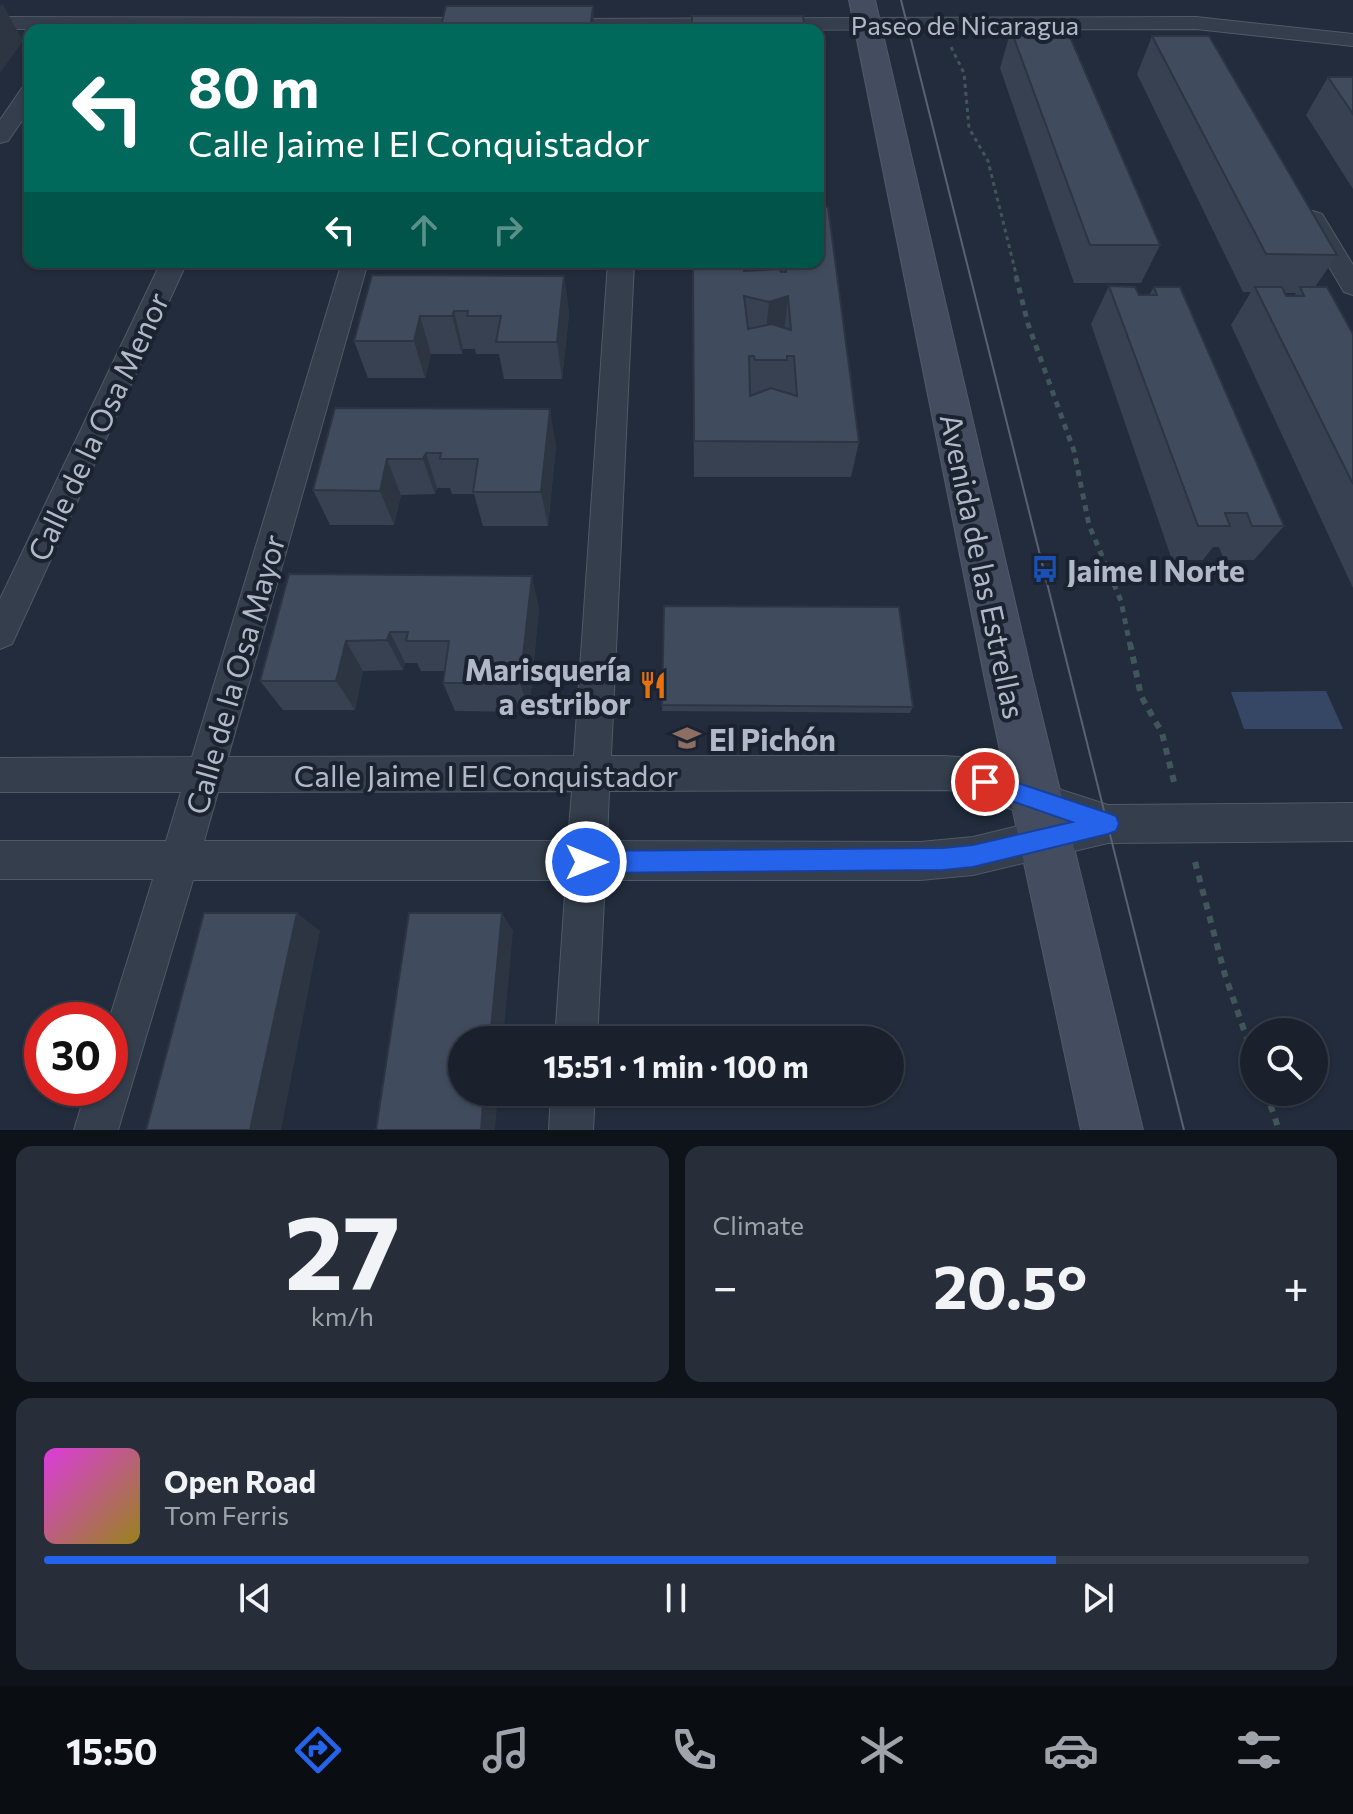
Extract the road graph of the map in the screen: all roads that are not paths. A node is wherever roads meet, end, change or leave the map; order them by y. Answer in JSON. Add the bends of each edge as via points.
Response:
{"nodes":[{"id":1,"x":0,"y":10,"type":"edge"},
{"id":2,"x":864,"y":12,"type":"edge"},
{"id":3,"x":84,"y":16,"type":"edge"},
{"id":4,"x":291,"y":16,"type":"edge"},
{"id":5,"x":426,"y":16,"type":"edge"},
{"id":6,"x":498,"y":16,"type":"edge"},
{"id":7,"x":538,"y":17,"type":"edge"},
{"id":8,"x":1193,"y":18,"type":"junction"},
{"id":9,"x":635,"y":21,"type":"edge"},
{"id":10,"x":0,"y":23,"type":"edge"},
{"id":11,"x":1353,"y":30,"type":"edge"},
{"id":12,"x":1353,"y":40,"type":"edge"},
{"id":13,"x":1209,"y":44,"type":"edge"},
{"id":14,"x":24,"y":102,"type":"edge"},
{"id":15,"x":0,"y":136,"type":"edge"},
{"id":16,"x":1305,"y":205,"type":"edge"},
{"id":17,"x":171,"y":268,"type":"edge"},
{"id":18,"x":353,"y":268,"type":"edge"},
{"id":19,"x":621,"y":268,"type":"edge"},
{"id":20,"x":1353,"y":286,"type":"edge"},
{"id":21,"x":0,"y":634,"type":"edge"},
{"id":22,"x":589,"y":774,"type":"junction"},
{"id":23,"x":0,"y":775,"type":"edge"},
{"id":24,"x":205,"y":775,"type":"junction"},
{"id":25,"x":1040,"y":819,"type":"junction"},
{"id":26,"x":1353,"y":822,"type":"edge"},
{"id":27,"x":180,"y":857,"type":"junction"},
{"id":28,"x":0,"y":860,"type":"edge"},
{"id":29,"x":586,"y":862,"type":"junction"},
{"id":30,"x":577,"y":1026,"type":"edge"},
{"id":31,"x":128,"y":1027,"type":"edge"},
{"id":32,"x":104,"y":1106,"type":"edge"},
{"id":33,"x":572,"y":1106,"type":"edge"},
{"id":34,"x":96,"y":1130,"type":"edge"},
{"id":35,"x":571,"y":1130,"type":"edge"},
{"id":36,"x":1112,"y":1130,"type":"edge"}],
"edges":[{"from":1,"to":3,"type":"street"},
{"from":2,"to":8,"type":"street","name":"Paseo de Nicaragua"},
{"from":2,"to":8,"type":"street","name":"Paseo de Nicaragua","via":[[953,22]]},
{"from":2,"to":9,"type":"street","name":"Paseo de Nicaragua"},
{"from":2,"to":25,"type":"street","name":"Avenida de las Estrellas"},
{"from":3,"to":4,"type":"street"},
{"from":3,"to":10,"type":"street"},
{"from":4,"to":5,"type":"street"},
{"from":5,"to":6,"type":"street"},
{"from":7,"to":9,"type":"street","name":"Paseo de Nicaragua"},
{"from":8,"to":11,"type":"street","name":"Paseo de Nicaragua"},
{"from":8,"to":12,"type":"street","name":"Paseo de Nicaragua"},
{"from":8,"to":13,"type":"street"},
{"from":14,"to":15,"type":"street"},
{"from":16,"to":20,"type":"street"},
{"from":17,"to":21,"type":"street","name":"Calle de la Osa Menor"},
{"from":18,"to":24,"type":"street","name":"Calle de la Osa Mayor"},
{"from":19,"to":22,"type":"street"},
{"from":22,"to":24,"type":"street","name":"Calle Jaime I El Conquistador"},
{"from":22,"to":25,"type":"street","name":"Calle Jaime I El Conquistador","via":[[959,774]]},
{"from":22,"to":29,"type":"street"},
{"from":23,"to":24,"type":"street","name":"Calle Jaime I El Conquistador"},
{"from":24,"to":27,"type":"street","name":"Calle de la Osa Mayor"},
{"from":25,"to":26,"type":"street","via":[[1108,824]]},
{"from":25,"to":29,"type":"street","via":[[973,856],[920,861]]},
{"from":25,"to":36,"type":"street","name":"Avenida de las Estrellas"},
{"from":27,"to":28,"type":"street"},
{"from":27,"to":29,"type":"street"},
{"from":27,"to":31,"type":"street","name":"Calle de la Osa Mayor"},
{"from":29,"to":30,"type":"street"},
{"from":32,"to":34,"type":"street","name":"Calle de la Osa Mayor"},
{"from":33,"to":35,"type":"street"}]}
